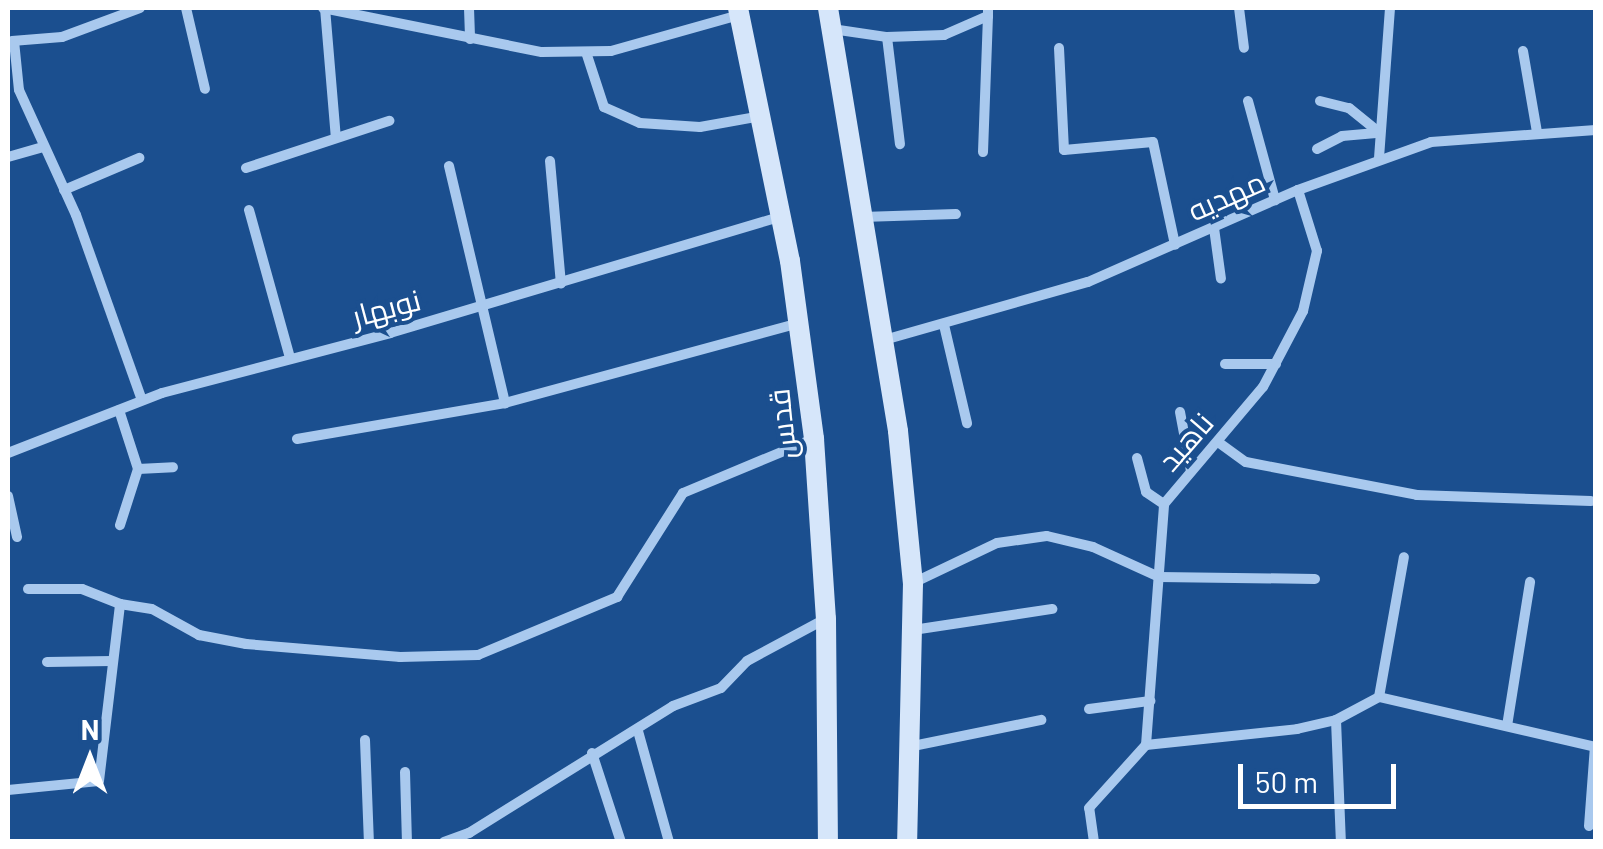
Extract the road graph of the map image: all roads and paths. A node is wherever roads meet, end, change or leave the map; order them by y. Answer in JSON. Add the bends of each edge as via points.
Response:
{"nodes":[{"id":1,"x":140,"y":8,"type":"edge"},
{"id":2,"x":186,"y":8,"type":"edge"},
{"id":3,"x":324,"y":8,"type":"edge"},
{"id":4,"x":469,"y":8,"type":"edge"},
{"id":5,"x":1239,"y":8,"type":"edge"},
{"id":6,"x":1390,"y":8,"type":"edge"},
{"id":7,"x":739,"y":11,"type":"edge"},
{"id":8,"x":988,"y":12,"type":"edge"},
{"id":9,"x":829,"y":18,"type":"edge"},
{"id":10,"x":887,"y":37,"type":"junction"},
{"id":11,"x":470,"y":39,"type":"junction"},
{"id":12,"x":11,"y":41,"type":"edge"},
{"id":13,"x":1059,"y":48,"type":"dead end"},
{"id":14,"x":1244,"y":48,"type":"dead end"},
{"id":15,"x":1523,"y":51,"type":"dead end"},
{"id":16,"x":586,"y":52,"type":"junction"},
{"id":17,"x":205,"y":89,"type":"dead end"},
{"id":18,"x":1248,"y":101,"type":"dead end"},
{"id":19,"x":1320,"y":101,"type":"dead end"},
{"id":20,"x":762,"y":116,"type":"junction"},
{"id":21,"x":389,"y":121,"type":"dead end"},
{"id":22,"x":1596,"y":130,"type":"edge"},
{"id":23,"x":1536,"y":132,"type":"junction"},
{"id":24,"x":1380,"y":133,"type":"junction"},
{"id":25,"x":336,"y":138,"type":"junction"},
{"id":26,"x":900,"y":144,"type":"dead end"},
{"id":27,"x":43,"y":146,"type":"junction"},
{"id":28,"x":1317,"y":149,"type":"dead end"},
{"id":29,"x":983,"y":152,"type":"dead end"},
{"id":30,"x":8,"y":157,"type":"edge"},
{"id":31,"x":139,"y":158,"type":"dead end"},
{"id":32,"x":1378,"y":158,"type":"junction"},
{"id":33,"x":550,"y":161,"type":"dead end"},
{"id":34,"x":449,"y":166,"type":"dead end"},
{"id":35,"x":246,"y":168,"type":"dead end"},
{"id":36,"x":64,"y":190,"type":"junction"},
{"id":37,"x":1298,"y":190,"type":"junction"},
{"id":38,"x":1275,"y":200,"type":"junction"},
{"id":39,"x":249,"y":210,"type":"dead end"},
{"id":40,"x":956,"y":214,"type":"dead end"},
{"id":41,"x":780,"y":217,"type":"junction"},
{"id":42,"x":860,"y":217,"type":"junction"},
{"id":43,"x":1214,"y":228,"type":"junction"},
{"id":44,"x":1174,"y":245,"type":"junction"},
{"id":45,"x":1221,"y":280,"type":"dead end"},
{"id":46,"x":561,"y":284,"type":"junction"},
{"id":47,"x":480,"y":307,"type":"junction"},
{"id":48,"x":800,"y":322,"type":"junction"},
{"id":49,"x":944,"y":325,"type":"junction"},
{"id":50,"x":884,"y":340,"type":"junction"},
{"id":51,"x":290,"y":358,"type":"junction"},
{"id":52,"x":1224,"y":364,"type":"dead end"},
{"id":53,"x":1276,"y":364,"type":"junction"},
{"id":54,"x":142,"y":400,"type":"junction"},
{"id":55,"x":504,"y":402,"type":"junction"},
{"id":56,"x":119,"y":410,"type":"junction"},
{"id":57,"x":1180,"y":412,"type":"dead end"},
{"id":58,"x":966,"y":423,"type":"dead end"},
{"id":59,"x":297,"y":439,"type":"dead end"},
{"id":60,"x":814,"y":439,"type":"junction"},
{"id":61,"x":1218,"y":442,"type":"junction"},
{"id":62,"x":8,"y":453,"type":"edge"},
{"id":63,"x":1138,"y":458,"type":"dead end"},
{"id":64,"x":173,"y":467,"type":"dead end"},
{"id":65,"x":138,"y":469,"type":"junction"},
{"id":66,"x":1191,"y":470,"type":"junction"},
{"id":67,"x":8,"y":496,"type":"edge"},
{"id":68,"x":1590,"y":501,"type":"dead end"},
{"id":69,"x":1164,"y":504,"type":"junction"},
{"id":70,"x":120,"y":524,"type":"dead end"},
{"id":71,"x":17,"y":537,"type":"dead end"},
{"id":72,"x":1404,"y":557,"type":"dead end"},
{"id":73,"x":1159,"y":577,"type":"junction"},
{"id":74,"x":1315,"y":578,"type":"dead end"},
{"id":75,"x":1530,"y":582,"type":"dead end"},
{"id":76,"x":913,"y":584,"type":"junction"},
{"id":77,"x":28,"y":589,"type":"dead end"},
{"id":78,"x":120,"y":604,"type":"junction"},
{"id":79,"x":1052,"y":609,"type":"dead end"},
{"id":80,"x":826,"y":619,"type":"junction"},
{"id":81,"x":913,"y":630,"type":"junction"},
{"id":82,"x":112,"y":660,"type":"junction"},
{"id":83,"x":47,"y":662,"type":"dead end"},
{"id":84,"x":1379,"y":697,"type":"junction"},
{"id":85,"x":1150,"y":701,"type":"junction"},
{"id":86,"x":1090,"y":709,"type":"dead end"},
{"id":87,"x":1041,"y":720,"type":"dead end"},
{"id":88,"x":1336,"y":720,"type":"junction"},
{"id":89,"x":1507,"y":726,"type":"junction"},
{"id":90,"x":638,"y":731,"type":"junction"},
{"id":91,"x":364,"y":740,"type":"dead end"},
{"id":92,"x":1146,"y":745,"type":"junction"},
{"id":93,"x":913,"y":746,"type":"junction"},
{"id":94,"x":1595,"y":747,"type":"edge"},
{"id":95,"x":592,"y":753,"type":"junction"},
{"id":96,"x":406,"y":772,"type":"dead end"},
{"id":97,"x":8,"y":790,"type":"edge"},
{"id":98,"x":1589,"y":826,"type":"dead end"},
{"id":99,"x":369,"y":842,"type":"edge"},
{"id":100,"x":407,"y":842,"type":"edge"},
{"id":101,"x":444,"y":842,"type":"edge"},
{"id":102,"x":621,"y":842,"type":"edge"},
{"id":103,"x":669,"y":842,"type":"edge"},
{"id":104,"x":828,"y":842,"type":"edge"},
{"id":105,"x":907,"y":842,"type":"edge"},
{"id":106,"x":1094,"y":842,"type":"edge"},
{"id":107,"x":1341,"y":842,"type":"edge"}],
"edges":[{"from":1,"to":12,"type":"street","via":[[62,37]]},
{"from":2,"to":17,"type":"street"},
{"from":3,"to":11,"type":"street"},
{"from":3,"to":25,"type":"street"},
{"from":4,"to":11,"type":"street"},
{"from":5,"to":14,"type":"street"},
{"from":6,"to":24,"type":"street"},
{"from":7,"to":16,"type":"street","via":[[706,28]]},
{"from":7,"to":20,"type":"main road","name":"قدس"},
{"from":8,"to":10,"type":"street","via":[[944,36]]},
{"from":8,"to":29,"type":"street"},
{"from":9,"to":10,"type":"street"},
{"from":9,"to":42,"type":"main road"},
{"from":10,"to":26,"type":"street"},
{"from":11,"to":16,"type":"street"},
{"from":12,"to":27,"type":"street","via":[[19,90]]},
{"from":13,"to":44,"type":"street","via":[[1064,150],[1154,142]]},
{"from":15,"to":23,"type":"street"},
{"from":16,"to":20,"type":"street","via":[[604,107],[640,124],[700,126]]},
{"from":18,"to":38,"type":"street"},
{"from":19,"to":24,"type":"street","via":[[1349,108]]},
{"from":20,"to":41,"type":"main road","name":"قدس"},
{"from":21,"to":25,"type":"street"},
{"from":22,"to":23,"type":"street","name":"مهدیه"},
{"from":23,"to":32,"type":"street","name":"مهدیه","via":[[1431,142]]},
{"from":24,"to":28,"type":"street","via":[[1342,136]]},
{"from":24,"to":32,"type":"street"},
{"from":25,"to":35,"type":"street"},
{"from":27,"to":30,"type":"street"},
{"from":27,"to":36,"type":"street"},
{"from":31,"to":36,"type":"street"},
{"from":32,"to":37,"type":"street","name":"مهدیه"},
{"from":33,"to":46,"type":"street"},
{"from":34,"to":47,"type":"street"},
{"from":36,"to":54,"type":"street"},
{"from":37,"to":38,"type":"street","name":"مهدیه"},
{"from":37,"to":53,"type":"street","name":"ناهید","via":[[1317,251],[1302,311]]},
{"from":38,"to":43,"type":"street","name":"مهدیه"},
{"from":39,"to":51,"type":"street"},
{"from":40,"to":42,"type":"street"},
{"from":41,"to":46,"type":"street","name":"نوبهار"},
{"from":41,"to":48,"type":"main road","name":"قدس"},
{"from":42,"to":50,"type":"main road"},
{"from":43,"to":44,"type":"street","name":"مهدیه"},
{"from":43,"to":45,"type":"street"},
{"from":44,"to":49,"type":"street","name":"مهدیه","via":[[1088,282]]},
{"from":46,"to":47,"type":"street","name":"نوبهار"},
{"from":47,"to":51,"type":"street","name":"نوبهار"},
{"from":47,"to":55,"type":"street"},
{"from":48,"to":55,"type":"street"},
{"from":48,"to":60,"type":"main road","name":"قدس"},
{"from":49,"to":50,"type":"street","name":"مهدیه"},
{"from":49,"to":58,"type":"street"},
{"from":50,"to":76,"type":"main road"},
{"from":51,"to":54,"type":"street","name":"نوبهار"},
{"from":52,"to":53,"type":"street"},
{"from":53,"to":61,"type":"street","name":"ناهید"},
{"from":54,"to":56,"type":"street","name":"نوبهار"},
{"from":55,"to":59,"type":"street"},
{"from":56,"to":62,"type":"street","name":"نوبهار"},
{"from":56,"to":65,"type":"street"},
{"from":57,"to":66,"type":"street"},
{"from":60,"to":78,"type":"street","via":[[684,493],[617,597],[478,654],[400,658],[246,644],[199,635],[152,609]]},
{"from":60,"to":80,"type":"main road","name":"قدس"},
{"from":61,"to":66,"type":"street","name":"ناهید"},
{"from":61,"to":68,"type":"street","via":[[1246,462],[1416,496]]},
{"from":63,"to":69,"type":"street","via":[[1146,492]]},
{"from":64,"to":65,"type":"street"},
{"from":65,"to":70,"type":"street"},
{"from":66,"to":69,"type":"street","name":"ناهید"},
{"from":67,"to":71,"type":"street"},
{"from":69,"to":73,"type":"street","name":"ناهید"},
{"from":72,"to":84,"type":"street"},
{"from":73,"to":74,"type":"street"},
{"from":73,"to":76,"type":"street","via":[[1093,546],[1047,536],[997,543]]},
{"from":73,"to":85,"type":"street","name":"ناهید"},
{"from":75,"to":89,"type":"street"},
{"from":76,"to":81,"type":"main road"},
{"from":77,"to":78,"type":"street","via":[[82,589]]},
{"from":78,"to":82,"type":"street"},
{"from":79,"to":81,"type":"street"},
{"from":80,"to":90,"type":"street","via":[[747,660],[721,688],[673,706]]},
{"from":80,"to":104,"type":"main road","name":"قدس"},
{"from":81,"to":93,"type":"main road"},
{"from":82,"to":83,"type":"street"},
{"from":82,"to":97,"type":"street","via":[[99,782]]},
{"from":84,"to":88,"type":"street"},
{"from":84,"to":89,"type":"street"},
{"from":85,"to":86,"type":"street"},
{"from":85,"to":92,"type":"street","name":"ناهید"},
{"from":87,"to":93,"type":"street"},
{"from":88,"to":92,"type":"street"},
{"from":88,"to":107,"type":"street"},
{"from":89,"to":94,"type":"street"},
{"from":90,"to":95,"type":"street"},
{"from":90,"to":103,"type":"street"},
{"from":91,"to":99,"type":"street"},
{"from":92,"to":106,"type":"street","via":[[1114,773],[1090,808]]},
{"from":93,"to":105,"type":"main road"},
{"from":94,"to":98,"type":"street"},
{"from":95,"to":101,"type":"street","via":[[469,833]]},
{"from":95,"to":102,"type":"street"},
{"from":96,"to":100,"type":"street"}]}
